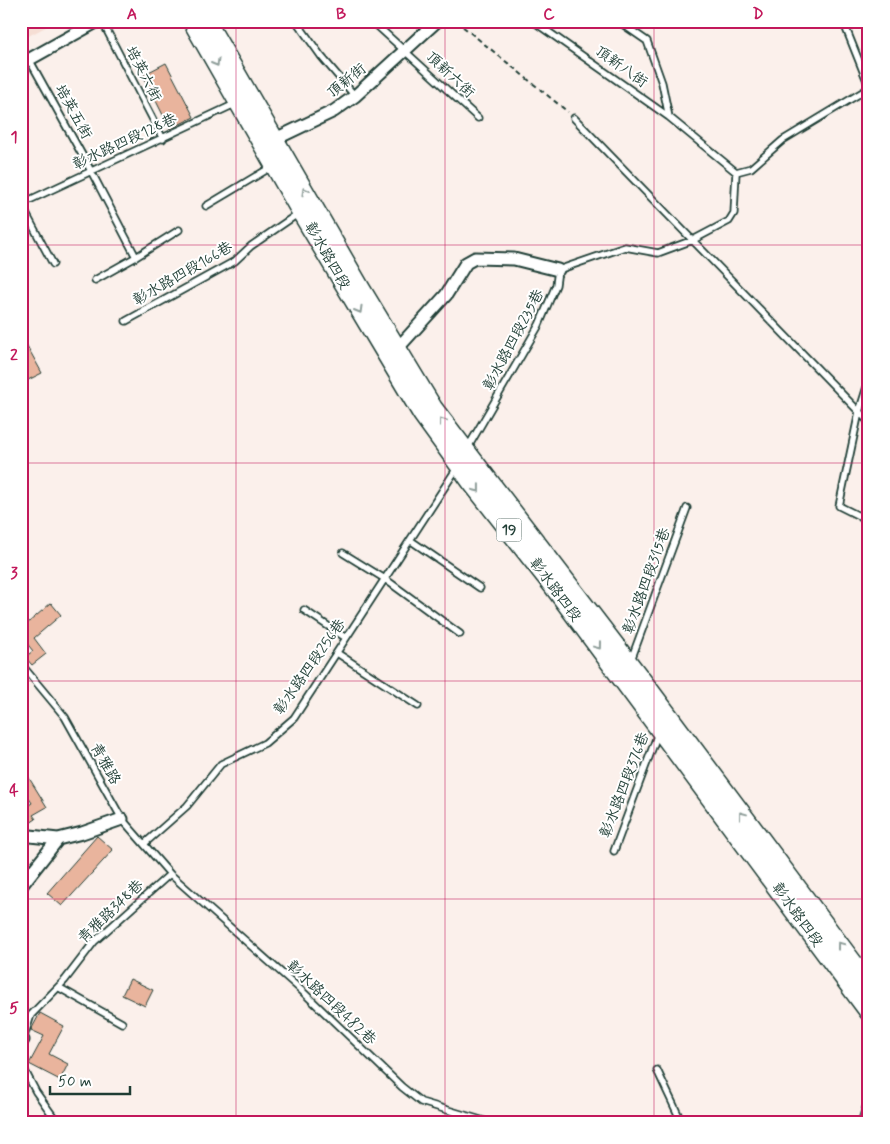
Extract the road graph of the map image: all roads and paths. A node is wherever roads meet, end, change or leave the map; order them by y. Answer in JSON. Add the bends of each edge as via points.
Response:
{"nodes":[{"id":1,"x":98,"y":21,"type":"edge"},
{"id":2,"x":102,"y":21,"type":"edge"},
{"id":3,"x":192,"y":21,"type":"edge"},
{"id":4,"x":206,"y":21,"type":"edge"},
{"id":5,"x":296,"y":21,"type":"edge"},
{"id":6,"x":372,"y":21,"type":"edge"},
{"id":7,"x":437,"y":21,"type":"edge"},
{"id":8,"x":456,"y":21,"type":"edge"},
{"id":9,"x":533,"y":21,"type":"edge"},
{"id":10,"x":618,"y":21,"type":"edge"},
{"id":11,"x":843,"y":21,"type":"edge"},
{"id":12,"x":406,"y":50,"type":"junction"},
{"id":13,"x":25,"y":61,"type":"edge"},
{"id":14,"x":869,"y":87,"type":"edge"},
{"id":15,"x":355,"y":96,"type":"junction"},
{"id":16,"x":239,"y":102,"type":"junction"},
{"id":17,"x":669,"y":117,"type":"junction"},
{"id":18,"x":478,"y":118,"type":"dead end"},
{"id":19,"x":574,"y":118,"type":"joint"},
{"id":20,"x":163,"y":139,"type":"junction"},
{"id":21,"x":270,"y":142,"type":"junction"},
{"id":22,"x":275,"y":165,"type":"junction"},
{"id":23,"x":91,"y":170,"type":"junction"},
{"id":24,"x":736,"y":172,"type":"junction"},
{"id":25,"x":21,"y":204,"type":"edge"},
{"id":26,"x":206,"y":206,"type":"dead end"},
{"id":27,"x":301,"y":212,"type":"junction"},
{"id":28,"x":179,"y":230,"type":"dead end"},
{"id":29,"x":693,"y":240,"type":"junction"},
{"id":30,"x":136,"y":257,"type":"junction"},
{"id":31,"x":53,"y":264,"type":"dead end"},
{"id":32,"x":558,"y":270,"type":"junction"},
{"id":33,"x":95,"y":280,"type":"dead end"},
{"id":34,"x":126,"y":321,"type":"dead end"},
{"id":35,"x":397,"y":349,"type":"junction"},
{"id":36,"x":869,"y":380,"type":"edge"},
{"id":37,"x":859,"y":412,"type":"junction"},
{"id":38,"x":869,"y":422,"type":"edge"},
{"id":39,"x":462,"y":458,"type":"junction"},
{"id":40,"x":687,"y":508,"type":"dead end"},
{"id":41,"x":869,"y":522,"type":"edge"},
{"id":42,"x":410,"y":540,"type":"junction"},
{"id":43,"x":343,"y":553,"type":"dead end"},
{"id":44,"x":385,"y":579,"type":"junction"},
{"id":45,"x":480,"y":588,"type":"dead end"},
{"id":46,"x":304,"y":610,"type":"dead end"},
{"id":47,"x":460,"y":634,"type":"dead end"},
{"id":48,"x":346,"y":638,"type":"junction"},
{"id":49,"x":337,"y":653,"type":"junction"},
{"id":50,"x":21,"y":664,"type":"edge"},
{"id":51,"x":629,"y":664,"type":"junction"},
{"id":52,"x":641,"y":691,"type":"junction"},
{"id":53,"x":418,"y":706,"type":"dead end"},
{"id":54,"x":659,"y":729,"type":"junction"},
{"id":55,"x":122,"y":819,"type":"junction"},
{"id":56,"x":21,"y":835,"type":"edge"},
{"id":57,"x":58,"y":839,"type":"junction"},
{"id":58,"x":144,"y":844,"type":"junction"},
{"id":59,"x":614,"y":851,"type":"dead end"},
{"id":60,"x":170,"y":874,"type":"junction"},
{"id":61,"x":21,"y":886,"type":"edge"},
{"id":62,"x":869,"y":984,"type":"edge"},
{"id":63,"x":58,"y":987,"type":"junction"},
{"id":64,"x":869,"y":1012,"type":"edge"},
{"id":65,"x":122,"y":1023,"type":"dead end"},
{"id":66,"x":22,"y":1040,"type":"edge"},
{"id":67,"x":657,"y":1070,"type":"dead end"},
{"id":68,"x":869,"y":1098,"type":"edge"},
{"id":69,"x":58,"y":1123,"type":"edge"},
{"id":70,"x":491,"y":1123,"type":"edge"},
{"id":71,"x":682,"y":1123,"type":"edge"},
{"id":72,"x":861,"y":1123,"type":"edge"}],
"edges":[{"from":1,"to":13,"type":"street"},
{"from":2,"to":20,"type":"lane","name":"培英六街"},
{"from":3,"to":16,"type":"main road","name":"彰水路四段","number":"19","one_way":true},
{"from":4,"to":21,"type":"main road","name":"彰水路四段","number":"19"},
{"from":5,"to":15,"type":"lane"},
{"from":6,"to":12,"type":"lane","name":"頂新六街"},
{"from":7,"to":12,"type":"street","name":"頂新街"},
{"from":8,"to":19,"type":"path"},
{"from":9,"to":17,"type":"lane","name":"頂新八街"},
{"from":10,"to":17,"type":"lane","via":[[647,41],[662,83]]},
{"from":11,"to":14,"type":"lane"},
{"from":12,"to":15,"type":"street","name":"頂新街"},
{"from":12,"to":18,"type":"lane","name":"頂新六街"},
{"from":13,"to":23,"type":"lane","name":"培英五街"},
{"from":14,"to":24,"type":"lane","via":[[783,140],[751,168]]},
{"from":15,"to":21,"type":"street","name":"頂新街","via":[[334,111]]},
{"from":16,"to":20,"type":"lane","name":"彰水路四段128巷"},
{"from":16,"to":21,"type":"main road","name":"彰水路四段","number":"19"},
{"from":17,"to":24,"type":"lane","name":"頂新八街"},
{"from":19,"to":29,"type":"lane"},
{"from":20,"to":23,"type":"lane","name":"彰水路四段128巷"},
{"from":21,"to":22,"type":"main road","name":"彰水路四段","number":"19"},
{"from":35,"to":21,"type":"main road","name":"彰水路四段","number":"19","one_way":true},
{"from":22,"to":26,"type":"lane"},
{"from":22,"to":27,"type":"main road","name":"彰水路四段","number":"19"},
{"from":23,"to":25,"type":"lane","name":"彰水路四段128巷"},
{"from":23,"to":30,"type":"lane","name":"培英五街"},
{"from":24,"to":29,"type":"lane","via":[[734,213],[728,221]]},
{"from":25,"to":31,"type":"lane"},
{"from":27,"to":34,"type":"lane","name":"彰水路四段166巷","via":[[251,246],[235,261]]},
{"from":27,"to":39,"type":"main road","name":"彰水路四段","number":"19","one_way":true,"via":[[422,414]]},
{"from":28,"to":30,"type":"lane"},
{"from":29,"to":32,"type":"lane","via":[[658,254],[625,247]]},
{"from":29,"to":37,"type":"lane"},
{"from":30,"to":33,"type":"lane"},
{"from":32,"to":35,"type":"street","via":[[514,259],[475,258],[466,263],[446,295]]},
{"from":32,"to":39,"type":"lane","name":"彰水路四段235巷","via":[[556,285],[539,325]]},
{"from":39,"to":35,"type":"main road","name":"彰水路四段","number":"19","one_way":true},
{"from":36,"to":37,"type":"lane"},
{"from":37,"to":38,"type":"lane"},
{"from":37,"to":41,"type":"lane","via":[[839,506]]},
{"from":39,"to":42,"type":"lane","name":"彰水路四段256巷"},
{"from":39,"to":51,"type":"main road","name":"彰水路四段","number":"19"},
{"from":39,"to":52,"type":"main road","name":"彰水路四段","number":"19","one_way":true,"via":[[553,586]]},
{"from":40,"to":51,"type":"lane","name":"彰水路四段315巷"},
{"from":42,"to":44,"type":"lane","name":"彰水路四段256巷"},
{"from":42,"to":45,"type":"lane"},
{"from":43,"to":44,"type":"lane"},
{"from":44,"to":47,"type":"lane"},
{"from":44,"to":48,"type":"lane","name":"彰水路四段256巷"},
{"from":46,"to":48,"type":"lane"},
{"from":48,"to":49,"type":"lane","name":"彰水路四段256巷"},
{"from":49,"to":53,"type":"lane"},
{"from":49,"to":58,"type":"lane","name":"彰水路四段256巷","via":[[294,718],[265,743],[221,764],[187,806]]},
{"from":50,"to":55,"type":"lane","name":"青雅路","via":[[65,717]]},
{"from":51,"to":52,"type":"main road","name":"彰水路四段","number":"19"},
{"from":52,"to":54,"type":"main road","name":"彰水路四段","number":"19"},
{"from":62,"to":52,"type":"main road","name":"彰水路四段","number":"19","one_way":true},
{"from":54,"to":59,"type":"lane","name":"彰水路四段376巷"},
{"from":54,"to":64,"type":"main road","name":"彰水路四段","number":"19"},
{"from":55,"to":57,"type":"street"},
{"from":55,"to":58,"type":"lane","name":"青雅路"},
{"from":56,"to":57,"type":"street"},
{"from":57,"to":61,"type":"street"},
{"from":58,"to":60,"type":"lane","name":"青雅路"},
{"from":60,"to":63,"type":"lane","name":"青雅路348巷","via":[[94,942]]},
{"from":60,"to":70,"type":"lane","name":"彰水路四段482巷","via":[[421,1102]]},
{"from":63,"to":65,"type":"lane"},
{"from":63,"to":66,"type":"lane","name":"青雅路348巷","via":[[31,1015]]},
{"from":66,"to":69,"type":"lane","name":"青雅路348巷","via":[[24,1069]]},
{"from":67,"to":71,"type":"lane"},
{"from":68,"to":72,"type":"lane"}]}
